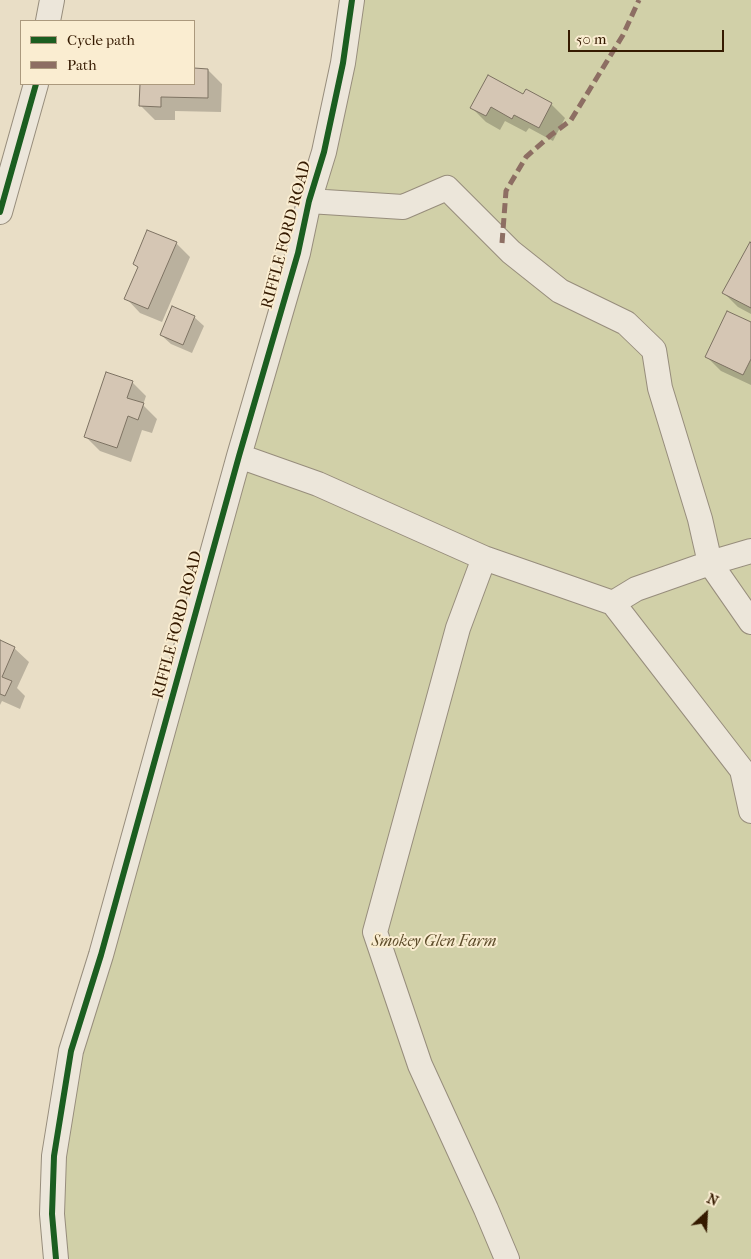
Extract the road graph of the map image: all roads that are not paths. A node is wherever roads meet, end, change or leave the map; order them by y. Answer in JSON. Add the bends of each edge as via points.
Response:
{"nodes":[{"id":1,"x":52,"y":0,"type":"edge"},
{"id":2,"x":352,"y":0,"type":"edge"},
{"id":3,"x":48,"y":20,"type":"edge"},
{"id":4,"x":36,"y":85,"type":"edge"},
{"id":5,"x":309,"y":201,"type":"junction"},
{"id":6,"x":0,"y":212,"type":"edge"},
{"id":7,"x":239,"y":456,"type":"junction"},
{"id":8,"x":751,"y":551,"type":"edge"},
{"id":9,"x":484,"y":558,"type":"junction"},
{"id":10,"x":710,"y":563,"type":"junction"},
{"id":11,"x":613,"y":604,"type":"junction"},
{"id":12,"x":751,"y":622,"type":"edge"},
{"id":13,"x":751,"y":811,"type":"edge"},
{"id":14,"x":56,"y":1259,"type":"edge"},
{"id":15,"x":507,"y":1259,"type":"edge"}],
"edges":[{"from":1,"to":3,"type":"street"},
{"from":2,"to":5,"type":"street","name":"RIFFLE FORD ROAD","via":[[343,63],[324,152]]},
{"from":4,"to":6,"type":"street"},
{"from":5,"to":7,"type":"street","name":"RIFFLE FORD ROAD","via":[[298,253]]},
{"from":5,"to":10,"type":"street","via":[[403,207],[447,188],[511,252],[560,291],[626,323],[654,350],[660,388]]},
{"from":7,"to":9,"type":"street","via":[[318,484]]},
{"from":7,"to":14,"type":"street","name":"RIFFLE FORD ROAD","via":[[101,955],[71,1051],[54,1156],[52,1214]]},
{"from":8,"to":10,"type":"street"},
{"from":9,"to":11,"type":"street"},
{"from":9,"to":15,"type":"street","via":[[458,628],[375,932],[420,1065]]},
{"from":10,"to":11,"type":"street","via":[[636,589]]},
{"from":10,"to":12,"type":"street"},
{"from":11,"to":13,"type":"street","via":[[742,770]]}]}
